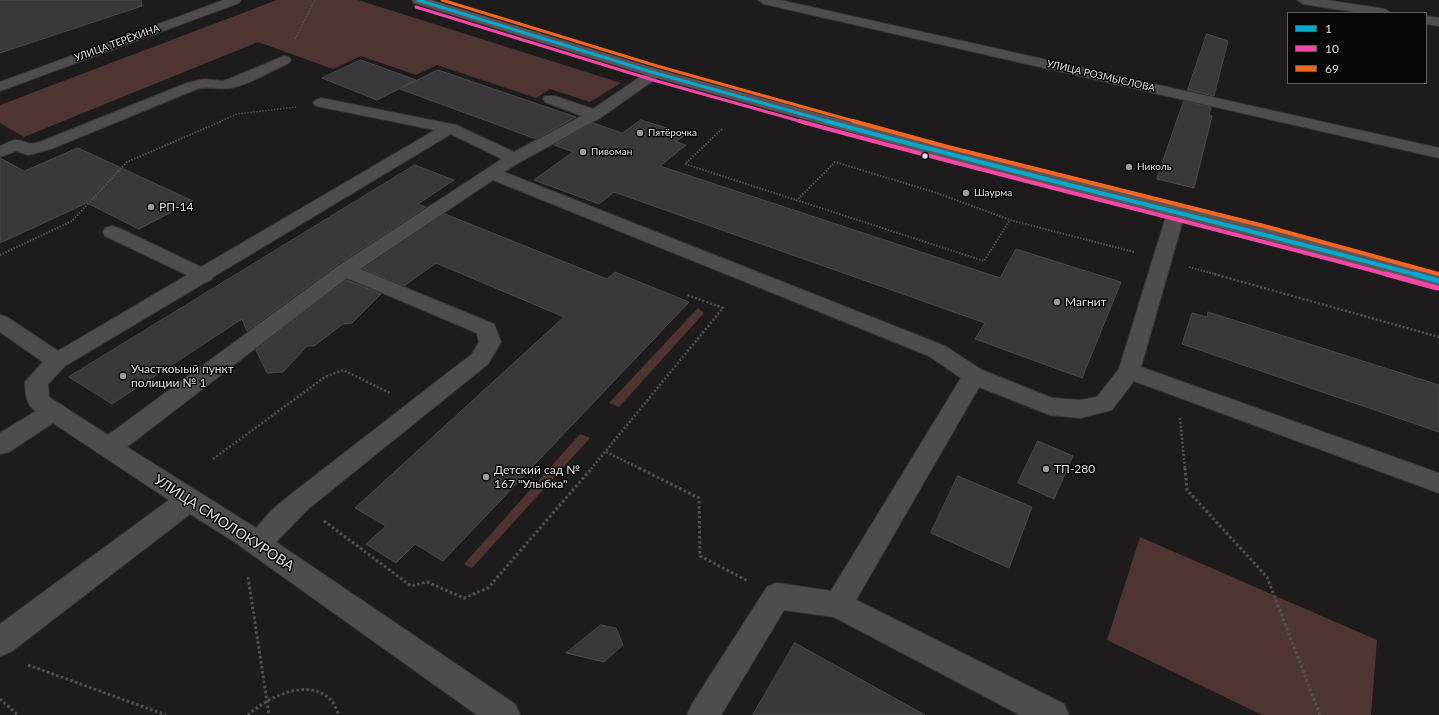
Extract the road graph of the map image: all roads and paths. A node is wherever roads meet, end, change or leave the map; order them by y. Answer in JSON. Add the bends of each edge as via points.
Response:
{"nodes":[{"id":1,"x":235,"y":0,"type":"edge"},
{"id":2,"x":315,"y":0,"type":"edge"},
{"id":3,"x":418,"y":0,"type":"edge"},
{"id":4,"x":764,"y":0,"type":"edge"},
{"id":5,"x":1303,"y":0,"type":"edge"},
{"id":6,"x":1379,"y":12,"type":"edge"},
{"id":7,"x":1427,"y":20,"type":"edge"},
{"id":8,"x":1439,"y":22,"type":"edge"},
{"id":9,"x":284,"y":60,"type":"joint"},
{"id":10,"x":655,"y":73,"type":"junction"},
{"id":11,"x":0,"y":87,"type":"edge"},
{"id":12,"x":550,"y":99,"type":"dead end"},
{"id":13,"x":321,"y":103,"type":"joint"},
{"id":14,"x":595,"y":114,"type":"junction"},
{"id":15,"x":450,"y":128,"type":"junction"},
{"id":16,"x":722,"y":129,"type":"dead end"},
{"id":17,"x":0,"y":137,"type":"edge"},
{"id":18,"x":16,"y":146,"type":"junction"},
{"id":19,"x":0,"y":152,"type":"edge"},
{"id":20,"x":1439,"y":153,"type":"edge"},
{"id":21,"x":514,"y":158,"type":"junction"},
{"id":22,"x":835,"y":162,"type":"dead end"},
{"id":23,"x":493,"y":174,"type":"junction"},
{"id":24,"x":796,"y":201,"type":"junction"},
{"id":25,"x":1176,"y":213,"type":"junction"},
{"id":26,"x":1010,"y":220,"type":"dead end"},
{"id":27,"x":112,"y":232,"type":"dead end"},
{"id":28,"x":0,"y":255,"type":"edge"},
{"id":29,"x":345,"y":270,"type":"junction"},
{"id":30,"x":204,"y":276,"type":"junction"},
{"id":31,"x":1439,"y":281,"type":"edge"},
{"id":32,"x":687,"y":295,"type":"dead end"},
{"id":33,"x":0,"y":322,"type":"edge"},
{"id":34,"x":57,"y":361,"type":"junction"},
{"id":35,"x":1129,"y":371,"type":"junction"},
{"id":36,"x":974,"y":376,"type":"junction"},
{"id":37,"x":1177,"y":388,"type":"junction"},
{"id":38,"x":419,"y":407,"type":"junction"},
{"id":39,"x":54,"y":411,"type":"junction"},
{"id":40,"x":0,"y":445,"type":"edge"},
{"id":41,"x":108,"y":447,"type":"junction"},
{"id":42,"x":606,"y":452,"type":"junction"},
{"id":43,"x":214,"y":459,"type":"dead end"},
{"id":44,"x":1439,"y":482,"type":"edge"},
{"id":45,"x":189,"y":500,"type":"junction"},
{"id":46,"x":299,"y":502,"type":"junction"},
{"id":47,"x":250,"y":538,"type":"junction"},
{"id":48,"x":777,"y":596,"type":"junction"},
{"id":49,"x":838,"y":606,"type":"junction"},
{"id":50,"x":0,"y":642,"type":"edge"},
{"id":51,"x":22,"y":662,"type":"dead end"},
{"id":52,"x":0,"y":699,"type":"edge"},
{"id":53,"x":267,"y":700,"type":"junction"},
{"id":54,"x":18,"y":715,"type":"edge"},
{"id":55,"x":166,"y":715,"type":"edge"},
{"id":56,"x":248,"y":715,"type":"edge"},
{"id":57,"x":269,"y":715,"type":"edge"},
{"id":58,"x":338,"y":715,"type":"edge"},
{"id":59,"x":504,"y":715,"type":"edge"},
{"id":60,"x":704,"y":715,"type":"edge"},
{"id":61,"x":1053,"y":715,"type":"edge"},
{"id":62,"x":1320,"y":715,"type":"edge"}],
"edges":[{"from":1,"to":11,"type":"street","name":"УЛИЦА ТЕРЁХИНА"},
{"from":2,"to":9,"type":"path"},
{"from":3,"to":10,"type":"main road"},
{"from":4,"to":20,"type":"street","name":"УЛИЦА РОЗМЫСЛОВА"},
{"from":5,"to":6,"type":"street"},
{"from":7,"to":8,"type":"street"},
{"from":9,"to":18,"type":"street","via":[[233,83],[204,83],[192,86],[45,146],[28,150]]},
{"from":10,"to":14,"type":"street"},
{"from":10,"to":25,"type":"main road","via":[[946,154]]},
{"from":12,"to":14,"type":"street"},
{"from":13,"to":15,"type":"street"},
{"from":13,"to":28,"type":"path","via":[[238,114],[127,162],[72,221]]},
{"from":14,"to":21,"type":"street"},
{"from":15,"to":21,"type":"street"},
{"from":15,"to":30,"type":"street"},
{"from":16,"to":24,"type":"path","via":[[684,164]]},
{"from":17,"to":18,"type":"street"},
{"from":18,"to":19,"type":"street"},
{"from":21,"to":23,"type":"street"},
{"from":22,"to":24,"type":"path"},
{"from":23,"to":29,"type":"street"},
{"from":23,"to":36,"type":"street","via":[[937,351]]},
{"from":24,"to":26,"type":"path","via":[[984,261]]},
{"from":25,"to":31,"type":"main road","via":[[1262,233]]},
{"from":25,"to":35,"type":"street"},
{"from":27,"to":30,"type":"street"},
{"from":29,"to":38,"type":"street","via":[[486,329],[490,342],[480,359]]},
{"from":29,"to":41,"type":"street"},
{"from":30,"to":34,"type":"street"},
{"from":32,"to":42,"type":"path","via":[[723,308]]},
{"from":33,"to":34,"type":"street"},
{"from":34,"to":39,"type":"street","name":"УЛИЦА СМОЛОКУРОВА","via":[[36,382],[38,401]]},
{"from":35,"to":36,"type":"street","via":[[1104,404],[1080,409],[1050,406]]},
{"from":35,"to":37,"type":"street"},
{"from":36,"to":49,"type":"street"},
{"from":37,"to":44,"type":"street"},
{"from":37,"to":62,"type":"path","via":[[1187,490],[1267,577]]},
{"from":38,"to":43,"type":"path","via":[[343,370],[325,377]]},
{"from":38,"to":46,"type":"street"},
{"from":39,"to":40,"type":"street"},
{"from":39,"to":41,"type":"street","name":"УЛИЦА СМОЛОКУРОВА"},
{"from":41,"to":45,"type":"street","name":"УЛИЦА СМОЛОКУРОВА"},
{"from":42,"to":46,"type":"path","via":[[488,588],[464,598],[427,582],[410,586]]},
{"from":42,"to":48,"type":"path","via":[[700,498],[700,556]]},
{"from":45,"to":47,"type":"street","name":"УЛИЦА СМОЛОКУРОВА"},
{"from":45,"to":50,"type":"street"},
{"from":46,"to":47,"type":"street","via":[[281,518]]},
{"from":47,"to":53,"type":"path"},
{"from":47,"to":59,"type":"street","name":"УЛИЦА СМОЛОКУРОВА"},
{"from":48,"to":49,"type":"street"},
{"from":48,"to":60,"type":"street"},
{"from":49,"to":61,"type":"street"},
{"from":51,"to":55,"type":"path"},
{"from":52,"to":54,"type":"path"},
{"from":53,"to":56,"type":"path"},
{"from":53,"to":57,"type":"path"},
{"from":53,"to":58,"type":"path","via":[[283,692],[316,692],[328,697]]}]}
